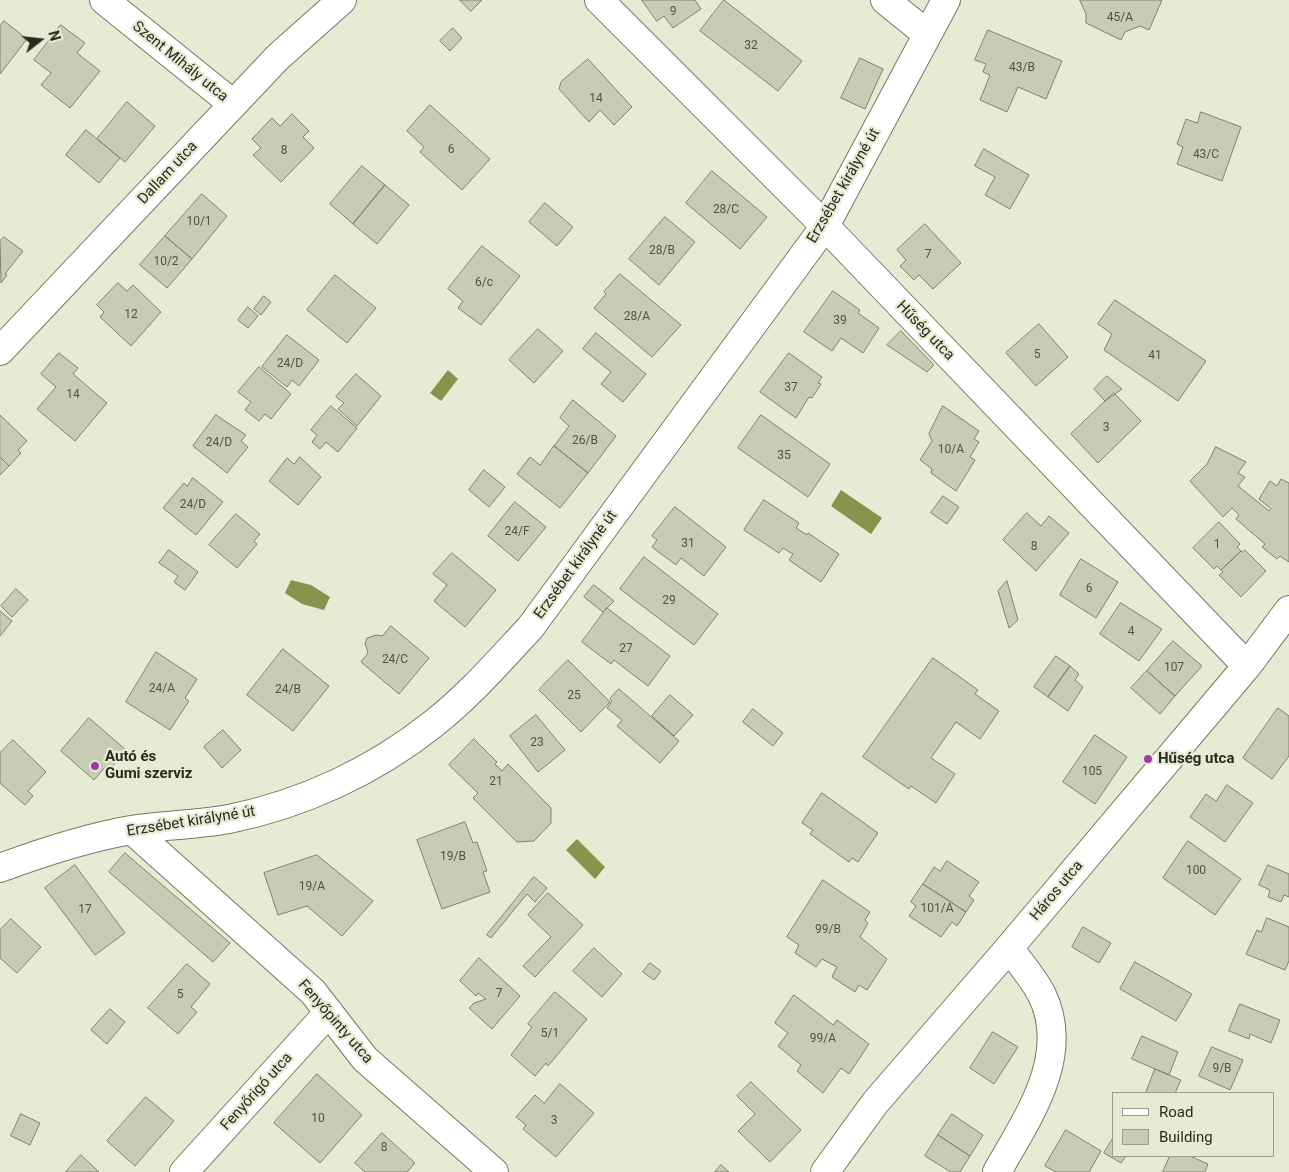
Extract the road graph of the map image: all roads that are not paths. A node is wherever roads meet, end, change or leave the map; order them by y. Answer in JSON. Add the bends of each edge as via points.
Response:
{"nodes":[{"id":1,"x":104,"y":0,"type":"edge"},
{"id":2,"x":342,"y":0,"type":"edge"},
{"id":3,"x":599,"y":0,"type":"edge"},
{"id":4,"x":885,"y":0,"type":"edge"},
{"id":5,"x":946,"y":0,"type":"edge"},
{"id":6,"x":927,"y":34,"type":"junction"},
{"id":7,"x":233,"y":104,"type":"junction"},
{"id":8,"x":825,"y":226,"type":"junction"},
{"id":9,"x":0,"y":351,"type":"edge"},
{"id":10,"x":1289,"y":610,"type":"edge"},
{"id":11,"x":1247,"y":666,"type":"junction"},
{"id":12,"x":132,"y":830,"type":"junction"},
{"id":13,"x":0,"y":868,"type":"edge"},
{"id":14,"x":1009,"y":948,"type":"junction"},
{"id":15,"x":329,"y":1012,"type":"junction"},
{"id":16,"x":184,"y":1172,"type":"edge"},
{"id":17,"x":494,"y":1172,"type":"edge"},
{"id":18,"x":825,"y":1172,"type":"edge"},
{"id":19,"x":997,"y":1172,"type":"edge"}],
"edges":[{"from":1,"to":7,"type":"street","name":"Szent Mihály utca"},
{"from":2,"to":7,"type":"street","name":"Dallam utca","via":[[278,57]]},
{"from":3,"to":8,"type":"street","name":"Hűség utca"},
{"from":4,"to":6,"type":"street"},
{"from":5,"to":6,"type":"street","name":"Erzsébet királyné út"},
{"from":6,"to":8,"type":"street","name":"Erzsébet királyné út"},
{"from":7,"to":9,"type":"street","name":"Dallam utca"},
{"from":8,"to":11,"type":"street","name":"Hűség utca"},
{"from":8,"to":12,"type":"street","name":"Erzsébet királyné út","via":[[530,628],[434,724],[378,762],[325,789],[279,806],[228,819]]},
{"from":10,"to":11,"type":"street","name":"Háros utca"},
{"from":11,"to":14,"type":"street","name":"Háros utca"},
{"from":12,"to":13,"type":"street","name":"Erzsébet királyné út","via":[[70,844]]},
{"from":12,"to":15,"type":"street","name":"Fenyőpinty utca","via":[[313,992]]},
{"from":14,"to":18,"type":"street","name":"Háros utca","via":[[875,1103]]},
{"from":14,"to":19,"type":"street","via":[[1042,995],[1052,1030],[1050,1061],[1035,1103]]},
{"from":15,"to":16,"type":"street","name":"Fenyőrigó utca"},
{"from":15,"to":17,"type":"street","name":"Fenyőpinty utca","via":[[365,1060]]}]}
